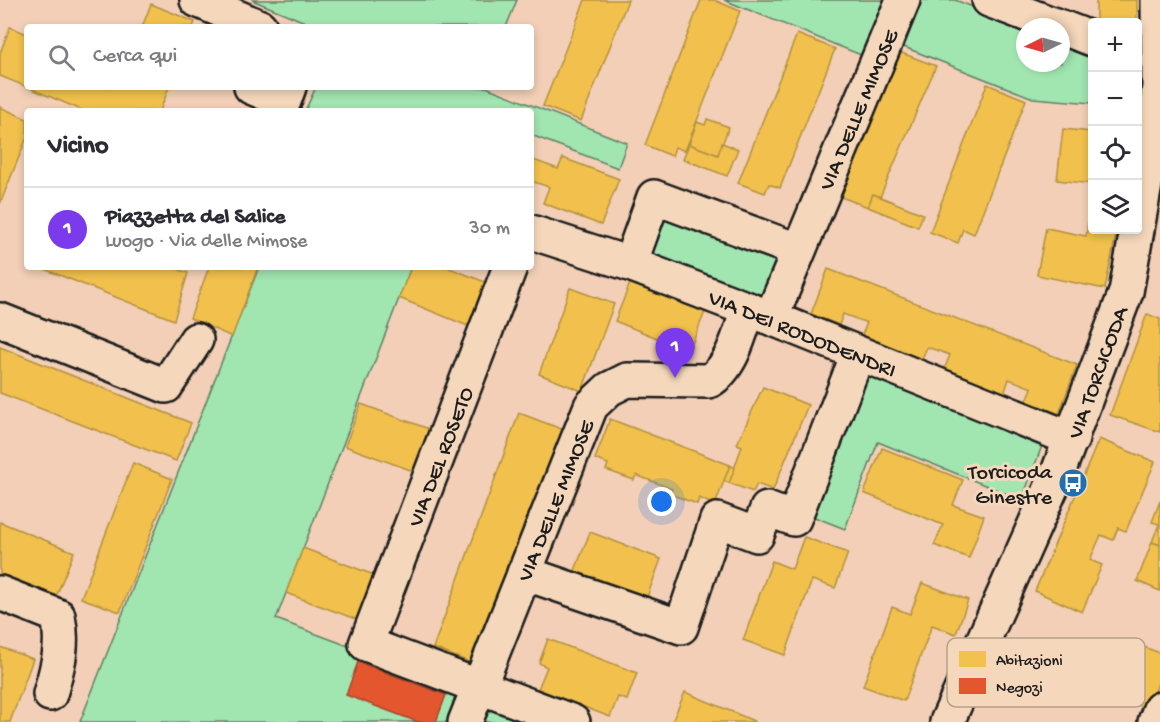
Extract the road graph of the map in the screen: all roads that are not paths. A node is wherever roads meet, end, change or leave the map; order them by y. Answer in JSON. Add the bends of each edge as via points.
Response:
{"nodes":[{"id":1,"x":197,"y":0,"type":"edge"},
{"id":2,"x":903,"y":0,"type":"edge"},
{"id":3,"x":989,"y":0,"type":"edge"},
{"id":4,"x":1158,"y":0,"type":"edge"},
{"id":5,"x":1036,"y":18,"type":"edge"},
{"id":6,"x":247,"y":24,"type":"edge"},
{"id":7,"x":1070,"y":31,"type":"edge"},
{"id":8,"x":1088,"y":38,"type":"edge"},
{"id":9,"x":1148,"y":51,"type":"edge"},
{"id":10,"x":258,"y":90,"type":"edge"},
{"id":11,"x":288,"y":90,"type":"edge"},
{"id":12,"x":534,"y":232,"type":"edge"},
{"id":13,"x":797,"y":250,"type":"junction"},
{"id":14,"x":630,"y":264,"type":"junction"},
{"id":15,"x":509,"y":270,"type":"edge"},
{"id":16,"x":759,"y":313,"type":"junction"},
{"id":17,"x":0,"y":320,"type":"edge"},
{"id":18,"x":196,"y":340,"type":"dead end"},
{"id":19,"x":858,"y":354,"type":"junction"},
{"id":20,"x":1072,"y":439,"type":"junction"},
{"id":21,"x":524,"y":573,"type":"junction"},
{"id":22,"x":0,"y":593,"type":"edge"},
{"id":23,"x":986,"y":638,"type":"edge"},
{"id":24,"x":479,"y":686,"type":"junction"},
{"id":25,"x":50,"y":694,"type":"dead end"},
{"id":26,"x":953,"y":707,"type":"edge"},
{"id":27,"x":1160,"y":709,"type":"edge"},
{"id":28,"x":465,"y":722,"type":"edge"},
{"id":29,"x":573,"y":722,"type":"edge"},
{"id":30,"x":946,"y":722,"type":"edge"},
{"id":31,"x":1155,"y":722,"type":"edge"}],
"edges":[{"from":1,"to":6,"type":"street"},
{"from":2,"to":13,"type":"street","name":"VIA DELLE MIMOSE"},
{"from":3,"to":5,"type":"street"},
{"from":4,"to":9,"type":"street","name":"VIA TORCICODA"},
{"from":7,"to":8,"type":"street"},
{"from":9,"to":20,"type":"street","name":"VIA TORCICODA","via":[[1156,122],[1126,292]]},
{"from":10,"to":11,"type":"street","via":[[284,101]]},
{"from":12,"to":14,"type":"street","name":"VIA DEI RODODENDRI"},
{"from":13,"to":14,"type":"street","via":[[654,197]]},
{"from":13,"to":16,"type":"street","name":"VIA DELLE MIMOSE"},
{"from":14,"to":16,"type":"street","name":"VIA DEI RODODENDRI"},
{"from":15,"to":24,"type":"street","name":"VIA DEL ROSETO","via":[[366,644]]},
{"from":16,"to":19,"type":"street","name":"VIA DEI RODODENDRI"},
{"from":16,"to":21,"type":"street","name":"VIA DELLE MIMOSE","via":[[719,375],[709,381],[627,380],[609,389],[591,406]]},
{"from":17,"to":18,"type":"street","via":[[166,386]]},
{"from":19,"to":20,"type":"street","name":"VIA DEI RODODENDRI"},
{"from":19,"to":21,"type":"street","via":[[794,519],[767,509],[757,535],[717,520],[681,627]]},
{"from":20,"to":23,"type":"street","name":"VIA TORCICODA"},
{"from":21,"to":24,"type":"street","name":"VIA DELLE MIMOSE"},
{"from":22,"to":25,"type":"street","via":[[58,616],[61,658]]},
{"from":24,"to":28,"type":"street","name":"VIA DELLE MIMOSE"},
{"from":24,"to":29,"type":"street"},
{"from":26,"to":30,"type":"street","name":"VIA TORCICODA"},
{"from":27,"to":31,"type":"street"}]}
